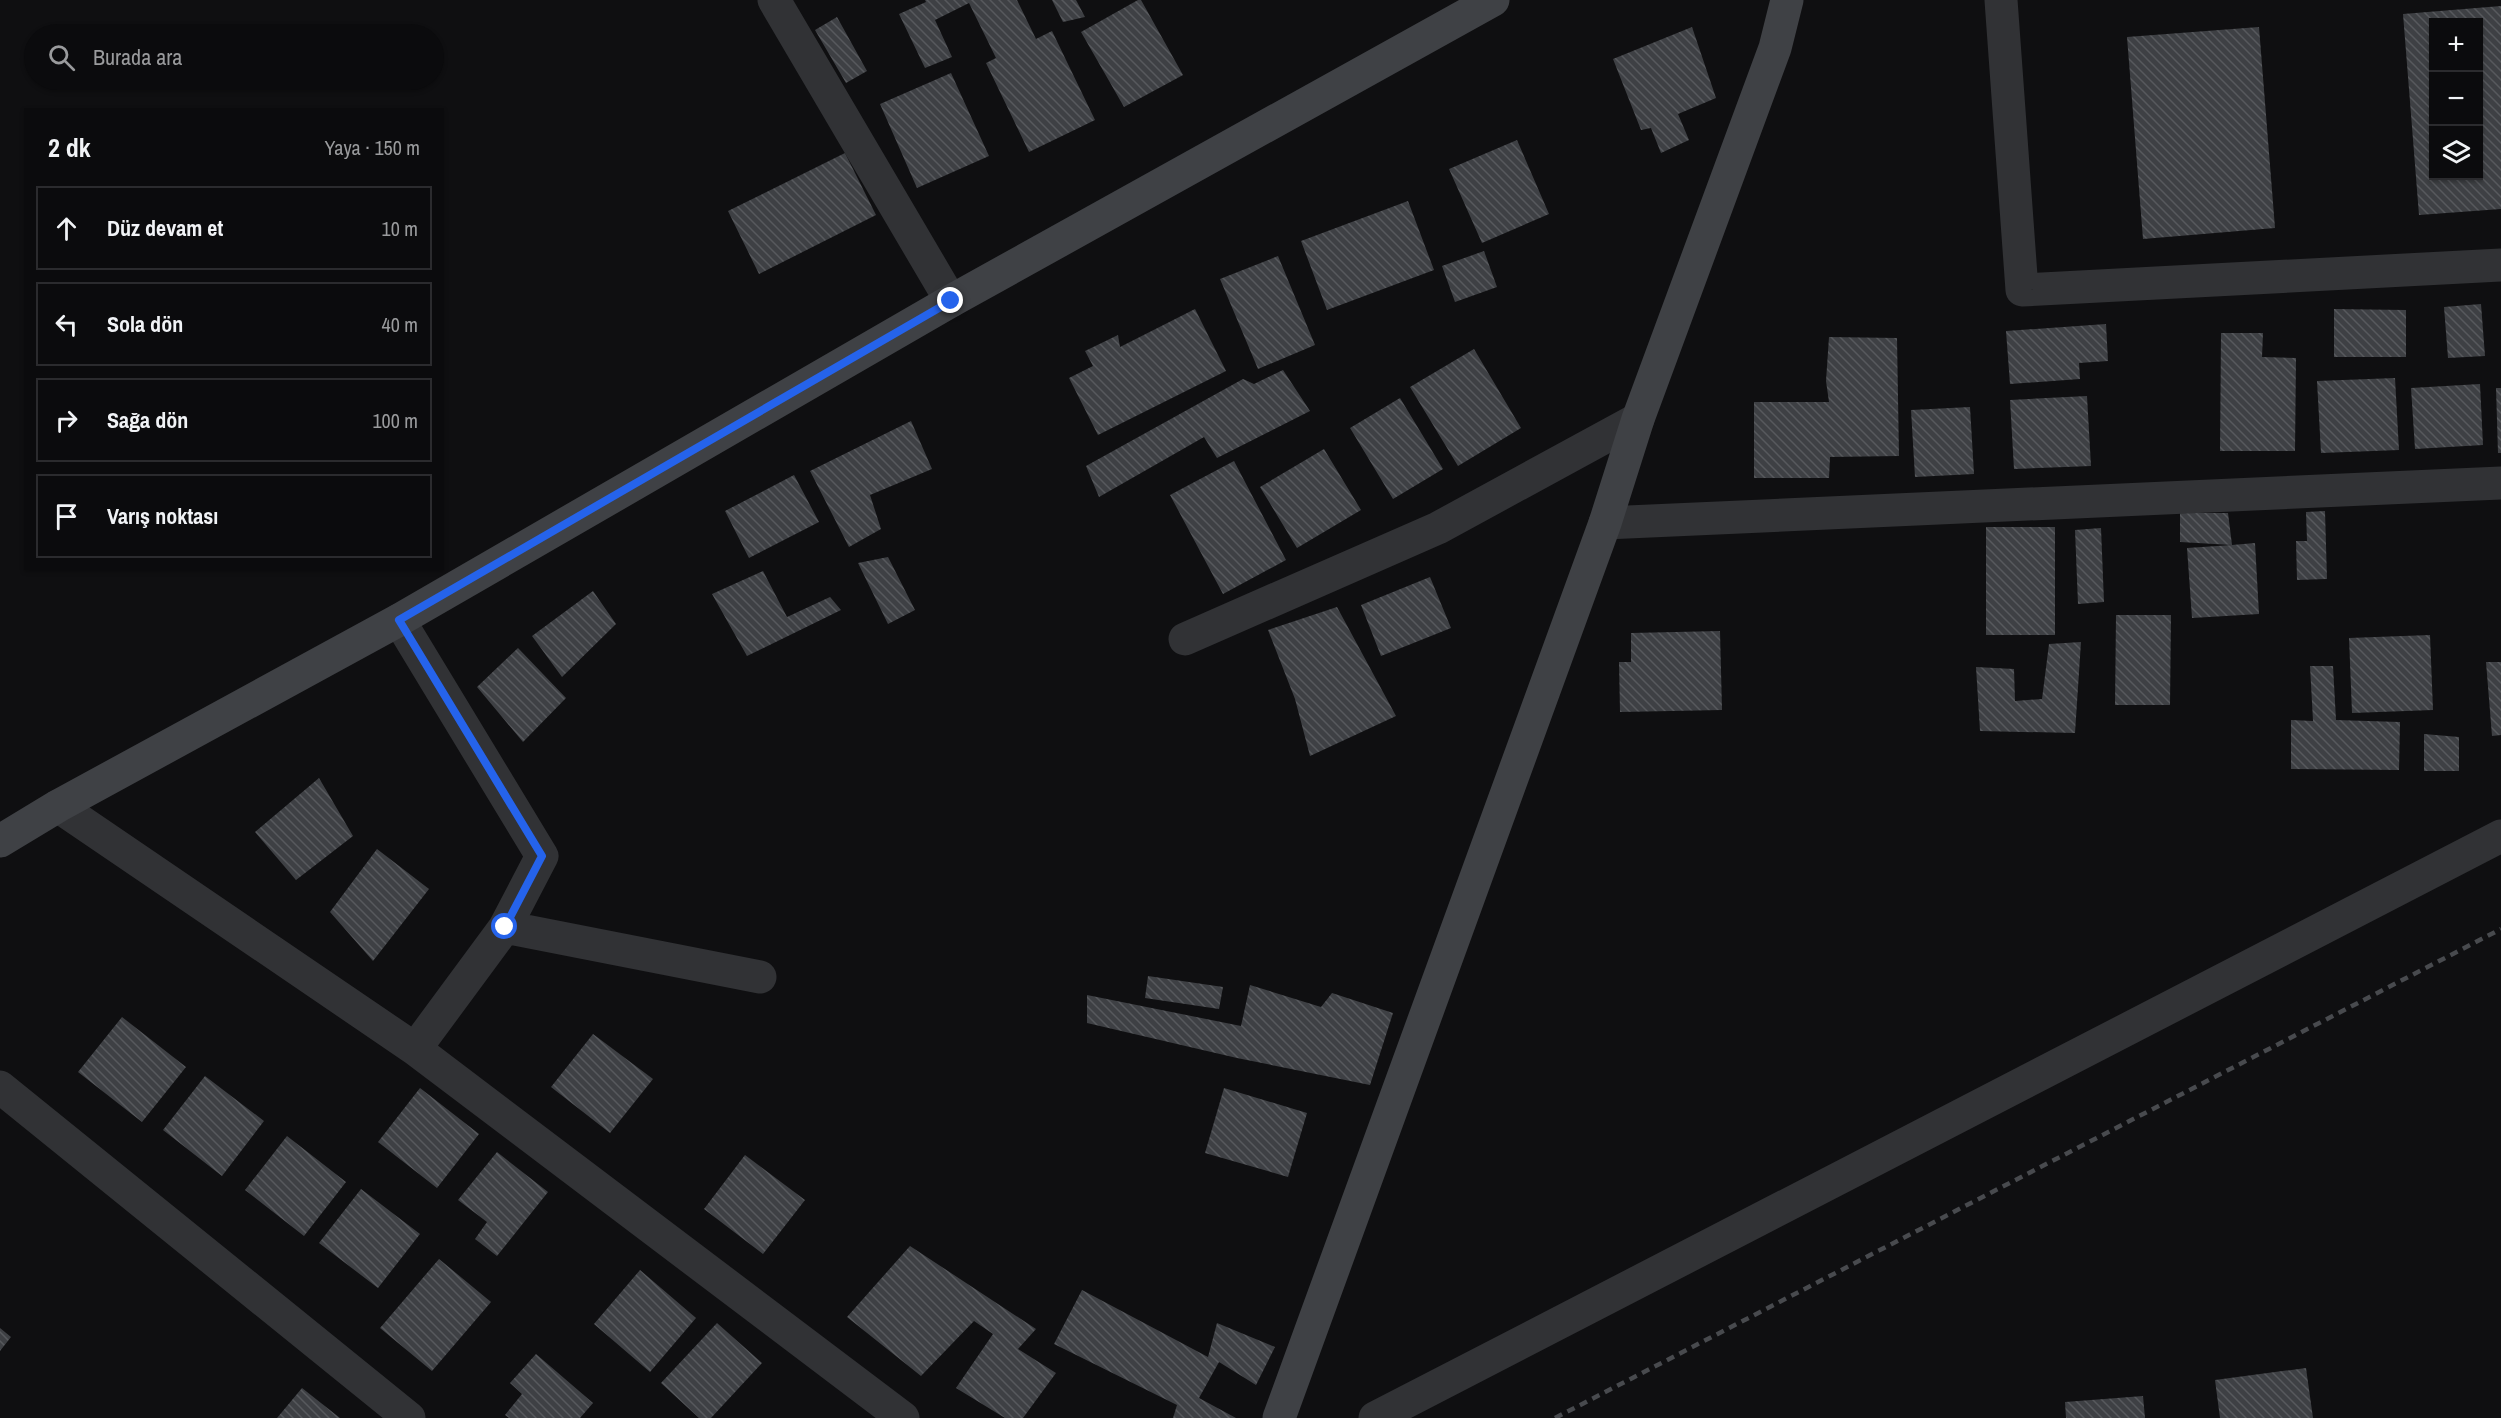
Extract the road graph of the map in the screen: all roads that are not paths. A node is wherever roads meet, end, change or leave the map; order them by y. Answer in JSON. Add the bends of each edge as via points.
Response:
{"nodes":[{"id":1,"x":774,"y":0,"type":"edge"},
{"id":2,"x":1493,"y":0,"type":"edge"},
{"id":3,"x":1787,"y":0,"type":"edge"},
{"id":4,"x":2001,"y":0,"type":"edge"},
{"id":5,"x":2501,"y":265,"type":"edge"},
{"id":6,"x":951,"y":301,"type":"junction"},
{"id":7,"x":1638,"y":419,"type":"junction"},
{"id":8,"x":2501,"y":483,"type":"edge"},
{"id":9,"x":1605,"y":523,"type":"junction"},
{"id":10,"x":399,"y":620,"type":"junction"},
{"id":11,"x":1185,"y":639,"type":"dead end"},
{"id":12,"x":58,"y":806,"type":"junction"},
{"id":13,"x":2501,"y":836,"type":"edge"},
{"id":14,"x":0,"y":841,"type":"edge"},
{"id":15,"x":505,"y":927,"type":"junction"},
{"id":16,"x":760,"y":977,"type":"dead end"},
{"id":17,"x":415,"y":1049,"type":"junction"},
{"id":18,"x":0,"y":1088,"type":"edge"},
{"id":19,"x":409,"y":1418,"type":"edge"},
{"id":20,"x":903,"y":1418,"type":"edge"},
{"id":21,"x":1279,"y":1418,"type":"edge"},
{"id":22,"x":1375,"y":1418,"type":"edge"}],
"edges":[{"from":1,"to":6,"type":"street"},
{"from":2,"to":6,"type":"main road"},
{"from":3,"to":7,"type":"main road","via":[[1775,48]]},
{"from":4,"to":5,"type":"street","via":[[2022,290]]},
{"from":6,"to":10,"type":"main road"},
{"from":7,"to":9,"type":"main road"},
{"from":7,"to":11,"type":"street","via":[[1438,528]]},
{"from":8,"to":9,"type":"street"},
{"from":9,"to":21,"type":"main road"},
{"from":10,"to":12,"type":"main road"},
{"from":10,"to":15,"type":"street","via":[[542,856]]},
{"from":12,"to":14,"type":"main road"},
{"from":12,"to":17,"type":"street"},
{"from":13,"to":22,"type":"street"},
{"from":15,"to":16,"type":"street"},
{"from":15,"to":17,"type":"street"},
{"from":17,"to":20,"type":"street"},
{"from":18,"to":19,"type":"street"}]}
